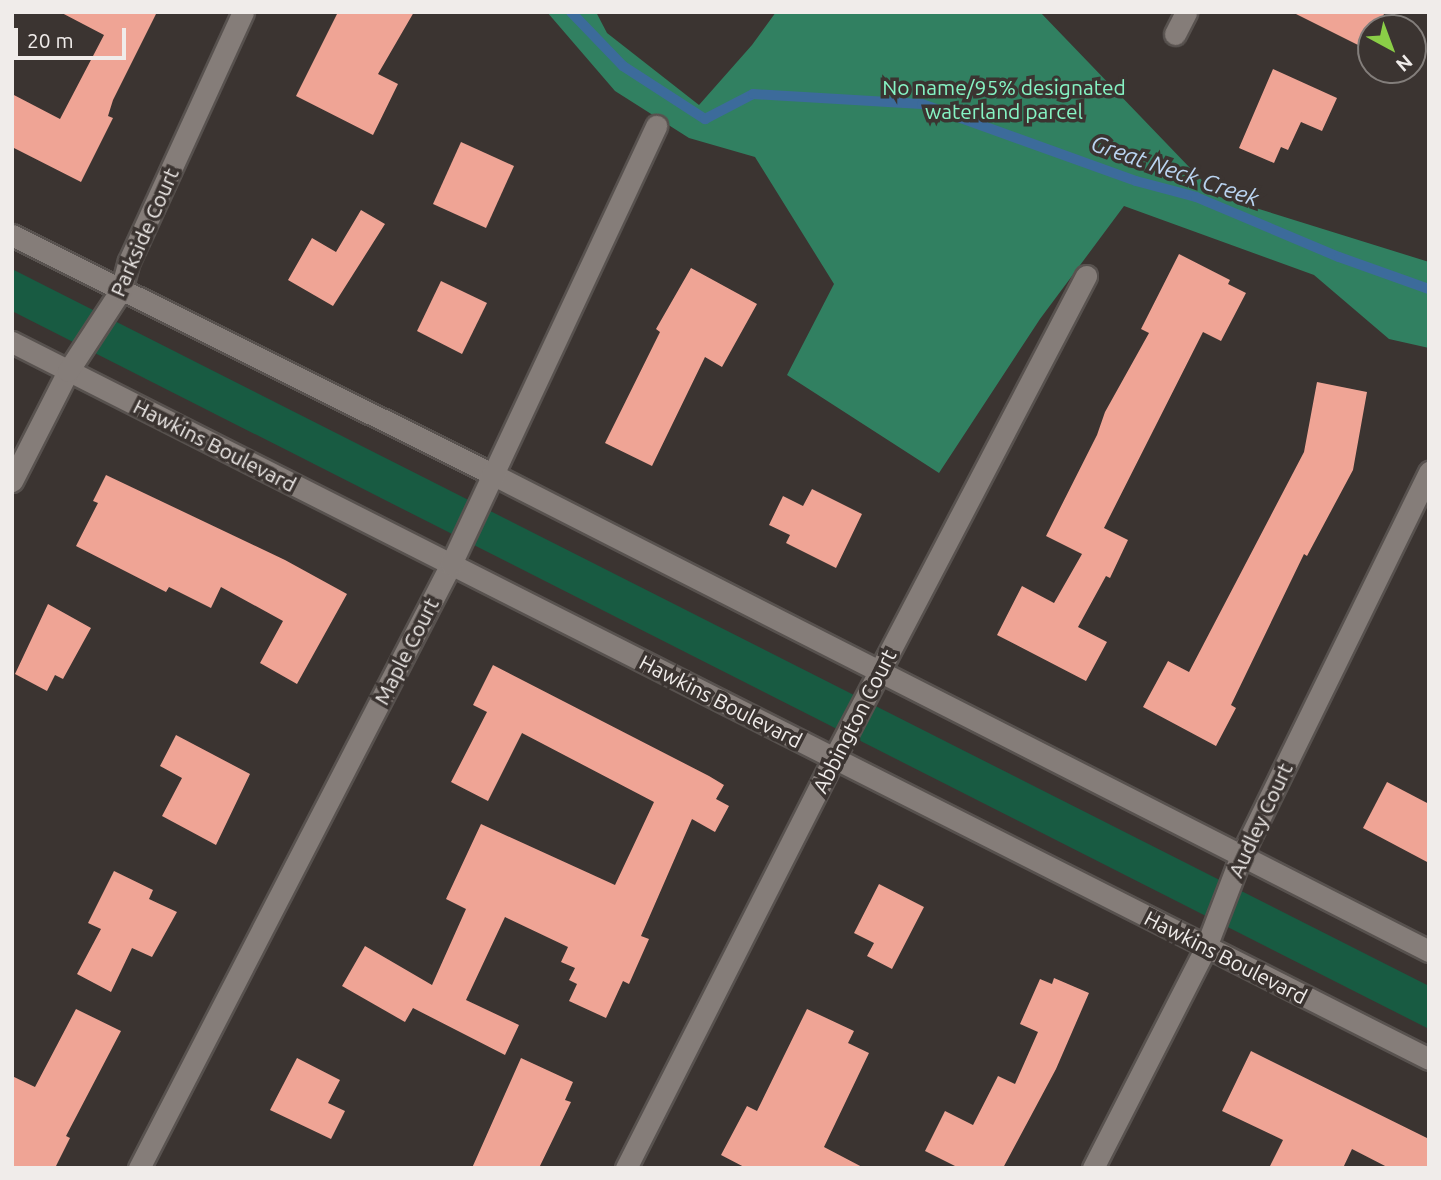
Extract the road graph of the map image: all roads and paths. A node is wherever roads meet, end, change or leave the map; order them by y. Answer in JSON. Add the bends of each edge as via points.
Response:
{"nodes":[{"id":1,"x":243,"y":12,"type":"edge"},
{"id":2,"x":1186,"y":12,"type":"edge"},
{"id":3,"x":1175,"y":34,"type":"dead end"},
{"id":4,"x":656,"y":126,"type":"dead end"},
{"id":5,"x":12,"y":235,"type":"edge"},
{"id":6,"x":1086,"y":276,"type":"dead end"},
{"id":7,"x":121,"y":290,"type":"junction"},
{"id":8,"x":12,"y":342,"type":"edge"},
{"id":9,"x":68,"y":371,"type":"junction"},
{"id":10,"x":1429,"y":472,"type":"edge"},
{"id":11,"x":492,"y":474,"type":"junction"},
{"id":12,"x":12,"y":481,"type":"edge"},
{"id":13,"x":451,"y":564,"type":"junction"},
{"id":14,"x":879,"y":671,"type":"junction"},
{"id":15,"x":834,"y":758,"type":"junction"},
{"id":16,"x":1241,"y":856,"type":"junction"},
{"id":17,"x":1206,"y":947,"type":"junction"},
{"id":18,"x":1429,"y":951,"type":"edge"},
{"id":19,"x":1429,"y":1059,"type":"edge"},
{"id":20,"x":139,"y":1168,"type":"edge"},
{"id":21,"x":626,"y":1168,"type":"edge"},
{"id":22,"x":1093,"y":1168,"type":"edge"}],
"edges":[{"from":1,"to":7,"type":"street","name":"Parkside Court"},
{"from":2,"to":3,"type":"street"},
{"from":4,"to":11,"type":"street","name":"Maple Court"},
{"from":5,"to":7,"type":"street"},
{"from":6,"to":14,"type":"street","name":"Abbington Court"},
{"from":7,"to":9,"type":"street","name":"Parkside Court"},
{"from":7,"to":11,"type":"street"},
{"from":8,"to":9,"type":"street","name":"Hawkins Boulevard"},
{"from":9,"to":12,"type":"street","name":"Parkside Court"},
{"from":9,"to":13,"type":"street","name":"Hawkins Boulevard"},
{"from":10,"to":16,"type":"street","name":"Audley Court"},
{"from":11,"to":13,"type":"street","name":"Maple Court"},
{"from":11,"to":14,"type":"street"},
{"from":13,"to":15,"type":"street","name":"Hawkins Boulevard"},
{"from":13,"to":20,"type":"street","name":"Maple Court"},
{"from":14,"to":15,"type":"street","name":"Abbington Court"},
{"from":14,"to":16,"type":"street"},
{"from":15,"to":17,"type":"street","name":"Hawkins Boulevard"},
{"from":15,"to":21,"type":"street","name":"Abbington Court"},
{"from":16,"to":17,"type":"street","name":"Audley Court"},
{"from":16,"to":18,"type":"street"},
{"from":17,"to":19,"type":"street","name":"Hawkins Boulevard"},
{"from":17,"to":22,"type":"street","name":"Audley Court"}]}
